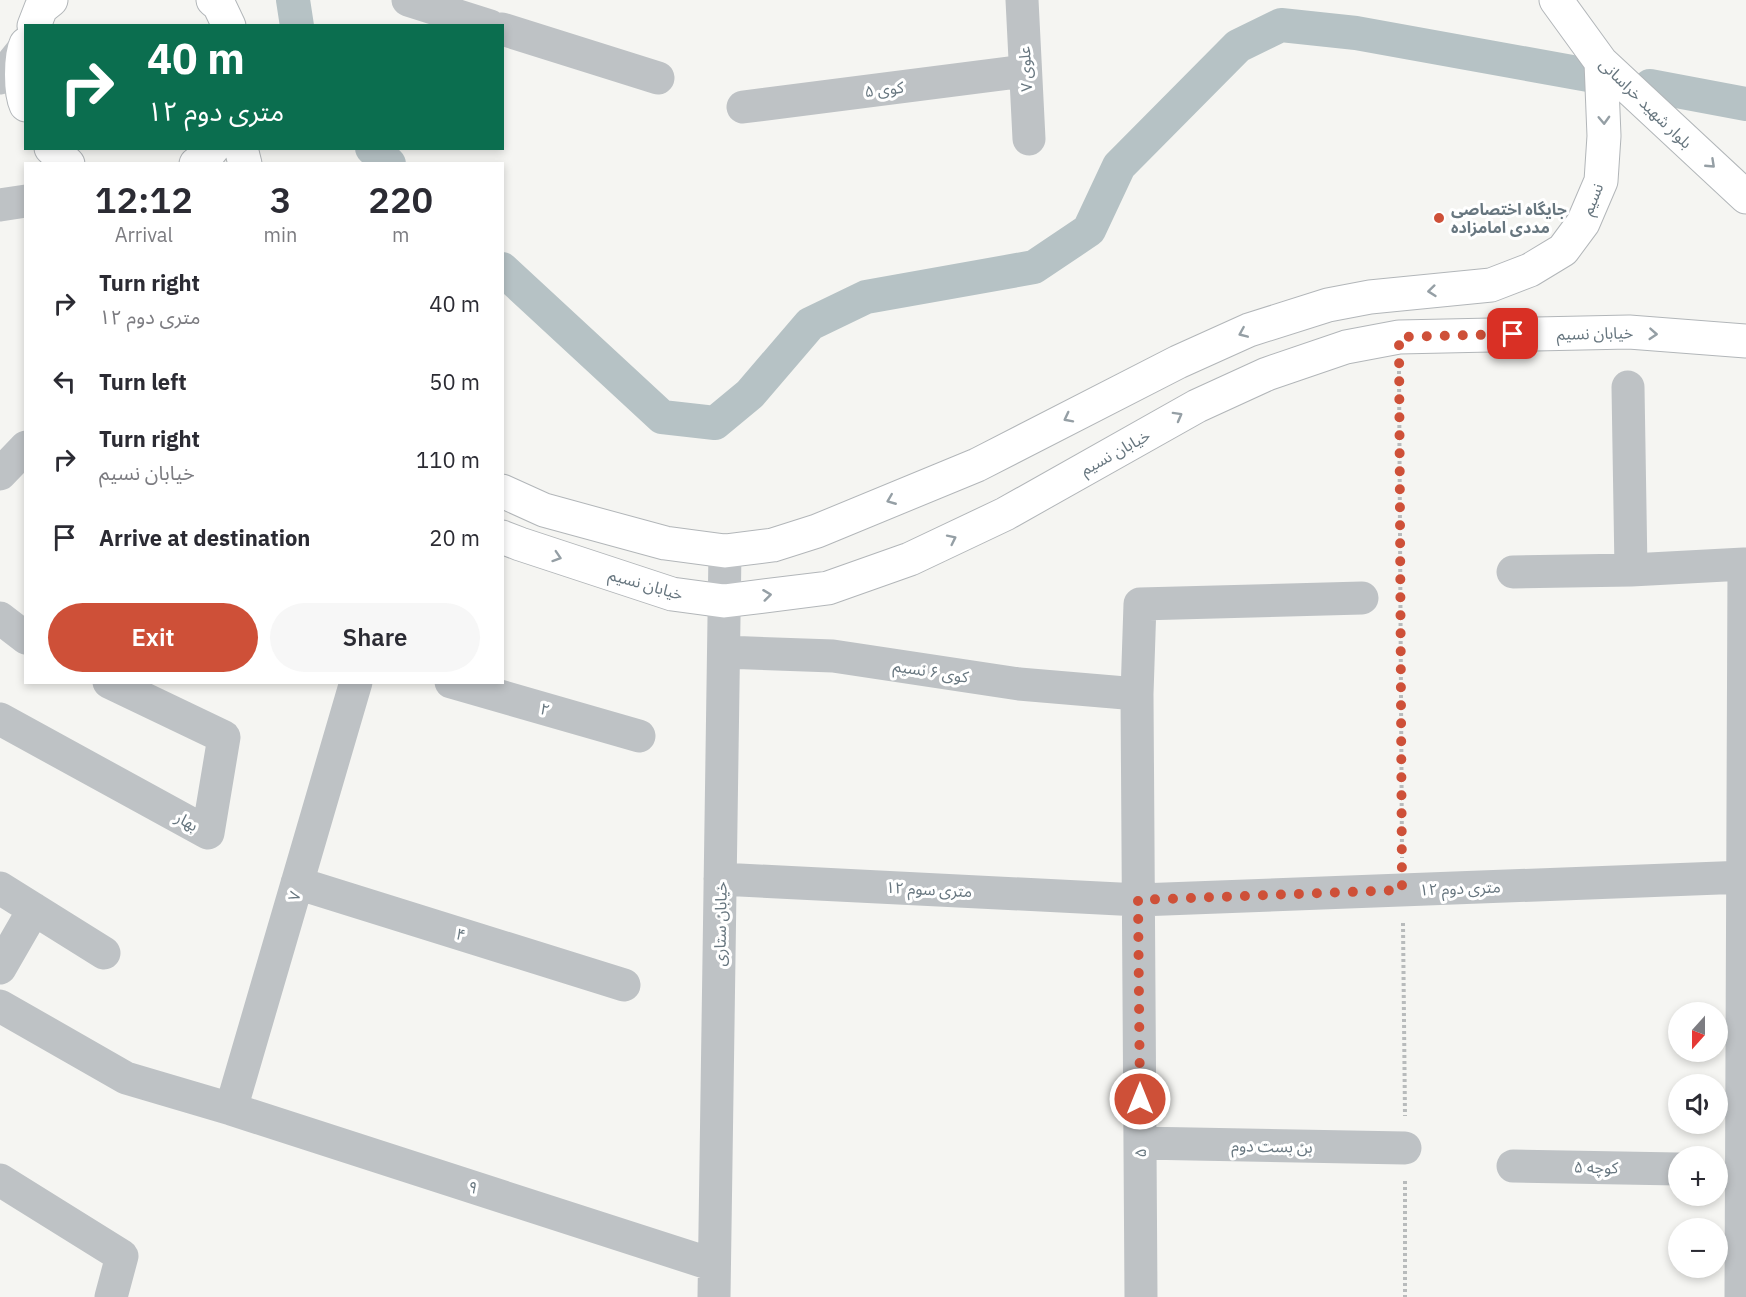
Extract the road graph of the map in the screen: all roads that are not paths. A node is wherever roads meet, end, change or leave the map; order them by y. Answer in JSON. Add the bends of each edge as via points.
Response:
{"nodes":[{"id":1,"x":51,"y":0,"type":"edge"},
{"id":2,"x":408,"y":0,"type":"edge"},
{"id":3,"x":1022,"y":0,"type":"edge"},
{"id":4,"x":1556,"y":0,"type":"edge"},
{"id":5,"x":34,"y":24,"type":"edge"},
{"id":6,"x":484,"y":24,"type":"edge"},
{"id":7,"x":504,"y":30,"type":"edge"},
{"id":8,"x":24,"y":44,"type":"edge"},
{"id":9,"x":1601,"y":62,"type":"junction"},
{"id":10,"x":1025,"y":71,"type":"junction"},
{"id":11,"x":24,"y":74,"type":"edge"},
{"id":12,"x":0,"y":78,"type":"edge"},
{"id":13,"x":658,"y":78,"type":"dead end"},
{"id":14,"x":24,"y":101,"type":"edge"},
{"id":15,"x":743,"y":107,"type":"dead end"},
{"id":16,"x":1029,"y":139,"type":"dead end"},
{"id":17,"x":53,"y":150,"type":"edge"},
{"id":18,"x":211,"y":150,"type":"edge"},
{"id":19,"x":66,"y":162,"type":"edge"},
{"id":20,"x":199,"y":162,"type":"edge"},
{"id":21,"x":1746,"y":197,"type":"edge"},
{"id":22,"x":24,"y":201,"type":"edge"},
{"id":23,"x":0,"y":205,"type":"edge"},
{"id":24,"x":1746,"y":341,"type":"edge"},
{"id":25,"x":1628,"y":387,"type":"dead end"},
{"id":26,"x":24,"y":449,"type":"edge"},
{"id":27,"x":0,"y":474,"type":"edge"},
{"id":28,"x":504,"y":492,"type":"edge"},
{"id":29,"x":504,"y":538,"type":"edge"},
{"id":30,"x":726,"y":551,"type":"junction"},
{"id":31,"x":1631,"y":570,"type":"junction"},
{"id":32,"x":1513,"y":572,"type":"dead end"},
{"id":33,"x":1362,"y":598,"type":"dead end"},
{"id":34,"x":1745,"y":598,"type":"edge"},
{"id":35,"x":724,"y":601,"type":"junction"},
{"id":36,"x":0,"y":618,"type":"edge"},
{"id":37,"x":24,"y":636,"type":"edge"},
{"id":38,"x":724,"y":652,"type":"junction"},
{"id":39,"x":113,"y":684,"type":"edge"},
{"id":40,"x":355,"y":684,"type":"edge"},
{"id":41,"x":457,"y":684,"type":"edge"},
{"id":42,"x":1137,"y":694,"type":"junction"},
{"id":43,"x":0,"y":719,"type":"edge"},
{"id":44,"x":639,"y":736,"type":"dead end"},
{"id":45,"x":1744,"y":878,"type":"edge"},
{"id":46,"x":720,"y":879,"type":"junction"},
{"id":47,"x":297,"y":883,"type":"junction"},
{"id":48,"x":0,"y":888,"type":"edge"},
{"id":49,"x":1138,"y":900,"type":"junction"},
{"id":50,"x":34,"y":909,"type":"junction"},
{"id":51,"x":104,"y":953,"type":"dead end"},
{"id":52,"x":0,"y":968,"type":"edge"},
{"id":53,"x":624,"y":985,"type":"dead end"},
{"id":54,"x":0,"y":1006,"type":"edge"},
{"id":55,"x":1744,"y":1020,"type":"edge"},
{"id":56,"x":231,"y":1109,"type":"junction"},
{"id":57,"x":1140,"y":1143,"type":"junction"},
{"id":58,"x":1405,"y":1148,"type":"road end"},
{"id":59,"x":1513,"y":1166,"type":"dead end"},
{"id":60,"x":1668,"y":1169,"type":"edge"},
{"id":61,"x":1729,"y":1169,"type":"edge"},
{"id":62,"x":0,"y":1180,"type":"edge"},
{"id":63,"x":1744,"y":1205,"type":"edge"},
{"id":64,"x":714,"y":1281,"type":"edge"},
{"id":65,"x":111,"y":1297,"type":"edge"},
{"id":66,"x":1141,"y":1297,"type":"edge"},
{"id":67,"x":1741,"y":1297,"type":"edge"}],
"edges":[{"from":1,"to":5,"type":"main road","via":[[41,8]]},
{"from":2,"to":6,"type":"street"},
{"from":3,"to":10,"type":"street","name":"علوی ۷"},
{"from":4,"to":9,"type":"main road","name":"بلوار شهید خراسانی"},
{"from":7,"to":13,"type":"street"},
{"from":8,"to":12,"type":"street"},
{"from":9,"to":21,"type":"main road","name":"بلوار شهید خراسانی","one_way":true},
{"from":9,"to":30,"type":"main road","name":"نسیم","one_way":true,"via":[[1601,181],[1582,223],[1563,250],[1530,270],[1491,285],[1328,305],[1249,330],[977,465],[817,531],[773,544]]},
{"from":10,"to":15,"type":"street","name":"کوی ۵"},
{"from":10,"to":16,"type":"street","name":"علوی ۷"},
{"from":11,"to":14,"type":"main road"},
{"from":17,"to":19,"type":"main road"},
{"from":18,"to":20,"type":"main road"},
{"from":22,"to":23,"type":"street"},
{"from":35,"to":24,"type":"main road","name":"خیابان نسیم","one_way":true,"via":[[828,588],[910,559],[1005,514],[1197,406],[1257,378],[1346,347],[1399,337],[1629,332]]},
{"from":25,"to":31,"type":"street"},
{"from":26,"to":27,"type":"street"},
{"from":28,"to":30,"type":"main road","via":[[544,510],[665,543]]},
{"from":29,"to":35,"type":"main road","name":"خیابان نسیم","one_way":true,"via":[[672,594]]},
{"from":30,"to":35,"type":"street","name":"خیابان ستاری"},
{"from":31,"to":32,"type":"street"},
{"from":31,"to":34,"type":"street","via":[[1744,564]]},
{"from":33,"to":42,"type":"street","name":"۵","via":[[1140,604]]},
{"from":34,"to":45,"type":"street"},
{"from":35,"to":38,"type":"street","name":"خیابان ستاری"},
{"from":36,"to":37,"type":"street"},
{"from":38,"to":42,"type":"street","name":"کوی ۶ نسیم","via":[[833,656],[1019,684]]},
{"from":38,"to":46,"type":"street","name":"خیابان ستاری"},
{"from":39,"to":43,"type":"street","name":"بهار","via":[[224,736],[208,833]]},
{"from":40,"to":47,"type":"street","name":"۷"},
{"from":41,"to":44,"type":"street","name":"۲"},
{"from":42,"to":49,"type":"street","name":"۵"},
{"from":45,"to":49,"type":"street","name":"۱۲ متری دوم"},
{"from":45,"to":55,"type":"street"},
{"from":46,"to":49,"type":"street","name":"۱۲ متری سوم"},
{"from":46,"to":64,"type":"street","name":"خیابان ستاری"},
{"from":47,"to":53,"type":"street","name":"۴"},
{"from":47,"to":56,"type":"street","name":"۷"},
{"from":48,"to":50,"type":"street"},
{"from":49,"to":57,"type":"street","name":"۵"},
{"from":50,"to":51,"type":"street"},
{"from":50,"to":52,"type":"street"},
{"from":54,"to":56,"type":"street","name":"۹","via":[[126,1078]]},
{"from":55,"to":61,"type":"street"},
{"from":56,"to":64,"type":"street","name":"۹"},
{"from":57,"to":58,"type":"street","name":"بن بست دوم"},
{"from":57,"to":66,"type":"street","name":"۵"},
{"from":59,"to":60,"type":"street","name":"کوچه ۵"},
{"from":61,"to":63,"type":"street"},
{"from":62,"to":65,"type":"street","via":[[122,1256]]},
{"from":63,"to":67,"type":"street"}]}
